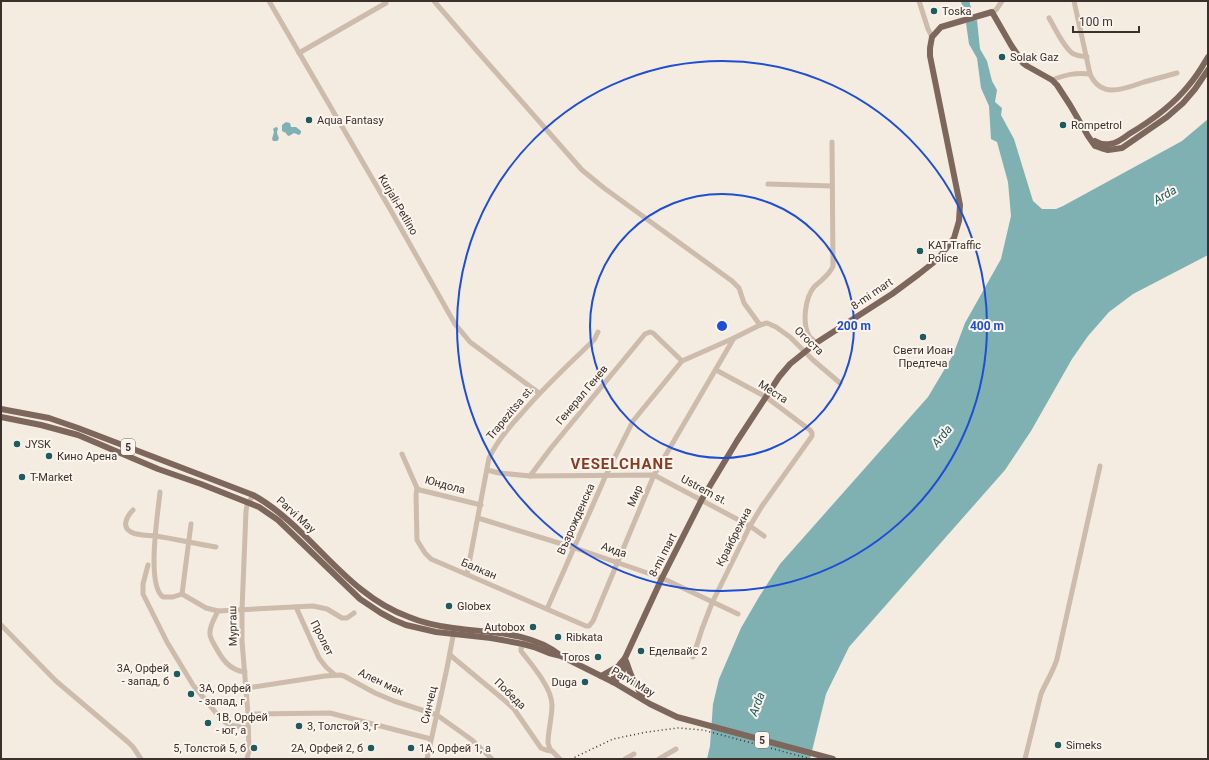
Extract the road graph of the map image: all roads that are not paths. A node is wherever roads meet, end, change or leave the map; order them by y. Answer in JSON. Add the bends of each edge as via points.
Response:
{"nodes":[{"id":1,"x":269,"y":1,"type":"edge"},
{"id":2,"x":434,"y":1,"type":"edge"},
{"id":3,"x":919,"y":1,"type":"edge"},
{"id":4,"x":1002,"y":1,"type":"edge"},
{"id":5,"x":1074,"y":1,"type":"edge"},
{"id":6,"x":386,"y":3,"type":"dead end"},
{"id":7,"x":992,"y":12,"type":"junction"},
{"id":8,"x":1049,"y":18,"type":"dead end"},
{"id":9,"x":932,"y":37,"type":"junction"},
{"id":10,"x":299,"y":53,"type":"junction"},
{"id":11,"x":1087,"y":57,"type":"junction"},
{"id":12,"x":1208,"y":57,"type":"edge"},
{"id":13,"x":1208,"y":70,"type":"edge"},
{"id":14,"x":1177,"y":73,"type":"dead end"},
{"id":15,"x":1090,"y":74,"type":"junction"},
{"id":16,"x":1052,"y":80,"type":"junction"},
{"id":17,"x":1090,"y":139,"type":"junction"},
{"id":18,"x":832,"y":142,"type":"dead end"},
{"id":19,"x":768,"y":184,"type":"dead end"},
{"id":20,"x":832,"y":186,"type":"junction"},
{"id":21,"x":760,"y":325,"type":"junction"},
{"id":22,"x":598,"y":332,"type":"dead end"},
{"id":23,"x":734,"y":338,"type":"junction"},
{"id":24,"x":816,"y":343,"type":"junction"},
{"id":25,"x":805,"y":352,"type":"junction"},
{"id":26,"x":682,"y":361,"type":"junction"},
{"id":27,"x":716,"y":370,"type":"junction"},
{"id":28,"x":840,"y":383,"type":"dead end"},
{"id":29,"x":539,"y":394,"type":"junction"},
{"id":30,"x":766,"y":397,"type":"junction"},
{"id":31,"x":1,"y":409,"type":"edge"},
{"id":32,"x":1,"y":417,"type":"edge"},
{"id":33,"x":812,"y":436,"type":"joint"},
{"id":34,"x":402,"y":454,"type":"dead end"},
{"id":35,"x":1100,"y":466,"type":"dead end"},
{"id":36,"x":487,"y":470,"type":"junction"},
{"id":37,"x":606,"y":475,"type":"junction"},
{"id":38,"x":654,"y":475,"type":"junction"},
{"id":39,"x":530,"y":476,"type":"junction"},
{"id":40,"x":417,"y":488,"type":"junction"},
{"id":41,"x":160,"y":492,"type":"dead end"},
{"id":42,"x":253,"y":495,"type":"junction"},
{"id":43,"x":702,"y":499,"type":"junction"},
{"id":44,"x":248,"y":502,"type":"junction"},
{"id":45,"x":481,"y":505,"type":"junction"},
{"id":46,"x":134,"y":510,"type":"dead end"},
{"id":47,"x":478,"y":518,"type":"junction"},
{"id":48,"x":191,"y":524,"type":"dead end"},
{"id":49,"x":750,"y":526,"type":"junction"},
{"id":50,"x":155,"y":536,"type":"junction"},
{"id":51,"x":764,"y":536,"type":"dead end"},
{"id":52,"x":188,"y":542,"type":"junction"},
{"id":53,"x":216,"y":547,"type":"dead end"},
{"id":54,"x":575,"y":548,"type":"junction"},
{"id":55,"x":618,"y":562,"type":"junction"},
{"id":56,"x":148,"y":565,"type":"dead end"},
{"id":57,"x":467,"y":574,"type":"junction"},
{"id":58,"x":662,"y":578,"type":"junction"},
{"id":59,"x":182,"y":594,"type":"junction"},
{"id":60,"x":712,"y":603,"type":"junction"},
{"id":61,"x":296,"y":607,"type":"junction"},
{"id":62,"x":547,"y":609,"type":"junction"},
{"id":63,"x":242,"y":610,"type":"junction"},
{"id":64,"x":218,"y":611,"type":"junction"},
{"id":65,"x":354,"y":613,"type":"dead end"},
{"id":66,"x":738,"y":614,"type":"dead end"},
{"id":67,"x":1,"y":625,"type":"edge"},
{"id":68,"x":589,"y":626,"type":"joint"},
{"id":69,"x":454,"y":632,"type":"junction"},
{"id":70,"x":523,"y":644,"type":"junction"},
{"id":71,"x":450,"y":655,"type":"junction"},
{"id":72,"x":561,"y":656,"type":"junction"},
{"id":73,"x":693,"y":657,"type":"dead end"},
{"id":74,"x":625,"y":658,"type":"junction"},
{"id":75,"x":617,"y":667,"type":"junction"},
{"id":76,"x":245,"y":672,"type":"junction"},
{"id":77,"x":335,"y":675,"type":"junction"},
{"id":78,"x":601,"y":676,"type":"junction"},
{"id":79,"x":613,"y":682,"type":"junction"},
{"id":80,"x":247,"y":688,"type":"junction"},
{"id":81,"x":645,"y":701,"type":"junction"},
{"id":82,"x":248,"y":714,"type":"junction"},
{"id":83,"x":437,"y":715,"type":"junction"},
{"id":84,"x":248,"y":728,"type":"junction"},
{"id":85,"x":431,"y":739,"type":"junction"},
{"id":86,"x":676,"y":749,"type":"dead end"},
{"id":87,"x":552,"y":751,"type":"junction"},
{"id":88,"x":634,"y":754,"type":"dead end"},
{"id":89,"x":830,"y":758,"type":"edge"},
{"id":90,"x":141,"y":759,"type":"edge"},
{"id":91,"x":247,"y":759,"type":"edge"},
{"id":92,"x":427,"y":759,"type":"edge"},
{"id":93,"x":492,"y":759,"type":"edge"},
{"id":94,"x":560,"y":759,"type":"edge"},
{"id":95,"x":625,"y":759,"type":"edge"},
{"id":96,"x":660,"y":759,"type":"edge"},
{"id":97,"x":1025,"y":759,"type":"edge"}],
"edges":[{"from":1,"to":10,"type":"street","name":"Kurjali-Petlino"},
{"from":2,"to":21,"type":"street","via":[[582,170],[739,288],[744,303]]},
{"from":3,"to":9,"type":"street"},
{"from":4,"to":7,"type":"street"},
{"from":5,"to":11,"type":"street"},
{"from":6,"to":10,"type":"street"},
{"from":7,"to":9,"type":"main road","via":[[941,27]]},
{"from":7,"to":16,"type":"main road","via":[[1023,63]]},
{"from":8,"to":11,"type":"street","via":[[1066,47],[1072,53]]},
{"from":9,"to":24,"type":"main road","name":"8-mi mart","via":[[930,48],[933,73],[960,205],[954,238],[938,259],[924,270]]},
{"from":10,"to":29,"type":"street","name":"Kurjali-Petlino","via":[[454,324],[470,342]]},
{"from":11,"to":15,"type":"street"},
{"from":12,"to":17,"type":"main road","via":[[1189,86],[1143,126],[1111,144]]},
{"from":13,"to":17,"type":"main road","via":[[1183,103],[1161,122],[1122,148],[1108,150],[1095,146]]},
{"from":14,"to":15,"type":"street","via":[[1116,90],[1097,85]]},
{"from":15,"to":16,"type":"street","via":[[1076,73]]},
{"from":16,"to":17,"type":"main road","via":[[1066,98]]},
{"from":18,"to":20,"type":"street"},
{"from":19,"to":20,"type":"street"},
{"from":20,"to":24,"type":"street","via":[[833,266],[813,288],[806,307],[807,328]]},
{"from":21,"to":23,"type":"street"},
{"from":21,"to":25,"type":"street","name":"Огоста","via":[[767,323],[776,326]]},
{"from":22,"to":29,"type":"street","name":"Trapezitsa st.","via":[[594,340]]},
{"from":23,"to":26,"type":"street"},
{"from":23,"to":27,"type":"street","name":"Мир"},
{"from":24,"to":25,"type":"main road","name":"8-mi mart"},
{"from":25,"to":28,"type":"street","name":"Огоста"},
{"from":25,"to":30,"type":"main road","name":"8-mi mart","via":[[779,377]]},
{"from":26,"to":37,"type":"street","name":"Възрожденска","via":[[633,421]]},
{"from":26,"to":39,"type":"street","name":"Генерал Генев","via":[[653,333],[646,334]]},
{"from":27,"to":30,"type":"street","name":"Места"},
{"from":27,"to":38,"type":"street","name":"Мир"},
{"from":29,"to":36,"type":"street","name":"Trapezitsa st.","via":[[499,441]]},
{"from":30,"to":33,"type":"street","name":"Места","via":[[810,430]]},
{"from":30,"to":43,"type":"main road","name":"8-mi mart"},
{"from":31,"to":42,"type":"main road","name":"Parvi May","number":"5","via":[[49,418]]},
{"from":32,"to":44,"type":"main road","name":"Parvi May","number":"5","via":[[78,435],[158,469]]},
{"from":33,"to":49,"type":"street","name":"Крайбрежна"},
{"from":34,"to":40,"type":"street","name":"Юндола"},
{"from":35,"to":97,"type":"street","via":[[1057,659],[1041,694]]},
{"from":36,"to":39,"type":"street","name":"Ustrem st."},
{"from":36,"to":45,"type":"street","name":"Trapezitsa st."},
{"from":37,"to":38,"type":"street","name":"Ustrem st."},
{"from":37,"to":39,"type":"street","name":"Ustrem st."},
{"from":37,"to":54,"type":"street","name":"Възрожденска"},
{"from":38,"to":43,"type":"street","name":"Ustrem st."},
{"from":38,"to":55,"type":"street","name":"Мир"},
{"from":40,"to":45,"type":"street","name":"Юндола"},
{"from":40,"to":57,"type":"street","name":"Балкан","via":[[417,540],[431,558]]},
{"from":41,"to":50,"type":"street"},
{"from":42,"to":44,"type":"street","name":"Мургаш"},
{"from":42,"to":69,"type":"main road","name":"Parvi May","number":"5","via":[[282,515],[350,581],[384,606],[418,621]]},
{"from":43,"to":49,"type":"street","name":"Ustrem st."},
{"from":43,"to":58,"type":"main road","name":"8-mi mart"},
{"from":44,"to":63,"type":"street","name":"Мургаш"},
{"from":44,"to":69,"type":"main road","name":"Parvi May","number":"5","via":[[278,520],[355,594],[381,612],[415,628]]},
{"from":45,"to":47,"type":"street","name":"Trapezitsa st."},
{"from":46,"to":50,"type":"street","via":[[129,514],[125,524],[130,532]]},
{"from":47,"to":54,"type":"street","name":"Аида"},
{"from":47,"to":57,"type":"street","name":"Trapezitsa st."},
{"from":48,"to":52,"type":"street"},
{"from":49,"to":51,"type":"street","name":"Ustrem st."},
{"from":49,"to":60,"type":"street","name":"Крайбрежна"},
{"from":50,"to":52,"type":"street"},
{"from":50,"to":59,"type":"street","via":[[154,567],[158,592],[167,598]]},
{"from":52,"to":53,"type":"street"},
{"from":52,"to":59,"type":"street"},
{"from":54,"to":55,"type":"street","name":"Аида"},
{"from":54,"to":62,"type":"street","name":"Възрожденска"},
{"from":55,"to":58,"type":"street","name":"Аида"},
{"from":55,"to":68,"type":"street","name":"Мир"},
{"from":56,"to":84,"type":"street","via":[[143,594],[167,642],[193,685],[229,725]]},
{"from":57,"to":62,"type":"street","name":"Балкан"},
{"from":58,"to":60,"type":"street","name":"Аида"},
{"from":58,"to":74,"type":"main road","name":"8-mi mart"},
{"from":59,"to":64,"type":"street","name":"Пролет","via":[[206,608]]},
{"from":60,"to":66,"type":"street","name":"Аида"},
{"from":60,"to":73,"type":"street","name":"Крайбрежна"},
{"from":61,"to":63,"type":"street","name":"Пролет"},
{"from":61,"to":65,"type":"street","name":"Пролет","via":[[320,606],[342,618]]},
{"from":61,"to":77,"type":"street","name":"Пролет","via":[[319,658]]},
{"from":62,"to":68,"type":"street","name":"Балкан"},
{"from":63,"to":64,"type":"street","name":"Пролет"},
{"from":63,"to":76,"type":"street","name":"Мургаш"},
{"from":64,"to":76,"type":"street","via":[[210,630],[212,642],[226,663],[233,669]]},
{"from":67,"to":90,"type":"street","via":[[56,681],[128,742]]},
{"from":69,"to":70,"type":"main road","name":"Parvi May","number":"5"},
{"from":69,"to":71,"type":"street","name":"Синчец"},
{"from":69,"to":72,"type":"main road","name":"Parvi May","number":"5","via":[[521,637],[551,648]]},
{"from":70,"to":72,"type":"main road","name":"Parvi May","number":"5"},
{"from":70,"to":87,"type":"street","via":[[521,651],[550,694],[552,705],[548,739]]},
{"from":71,"to":83,"type":"street","name":"Синчец"},
{"from":71,"to":87,"type":"street","name":"Победа","via":[[514,710],[541,748]]},
{"from":72,"to":78,"type":"main road","name":"Parvi May","number":"5"},
{"from":74,"to":75,"type":"main road"},
{"from":74,"to":79,"type":"main road","via":[[622,674]]},
{"from":74,"to":81,"type":"main road"},
{"from":75,"to":78,"type":"main road"},
{"from":75,"to":79,"type":"main road"},
{"from":76,"to":80,"type":"street","name":"Мургаш"},
{"from":77,"to":80,"type":"street","name":"Ален мак"},
{"from":77,"to":83,"type":"street","name":"Ален мак","via":[[344,676],[394,701]]},
{"from":78,"to":79,"type":"main road","name":"Parvi May","number":"5"},
{"from":79,"to":81,"type":"main road","name":"Parvi May","number":"5"},
{"from":80,"to":82,"type":"street","name":"Мургаш"},
{"from":81,"to":89,"type":"main road","name":"Parvi May","number":"5","via":[[677,717]]},
{"from":82,"to":84,"type":"street","name":"Мургаш"},
{"from":82,"to":85,"type":"street","via":[[330,713]]},
{"from":83,"to":85,"type":"street","name":"Синчец"},
{"from":83,"to":93,"type":"street","name":"Ален мак","via":[[472,740]]},
{"from":84,"to":91,"type":"street","name":"Мургаш"},
{"from":85,"to":92,"type":"street","name":"Синчец"},
{"from":86,"to":96,"type":"street"},
{"from":87,"to":94,"type":"street","name":"Победа"},
{"from":88,"to":95,"type":"street"}]}
